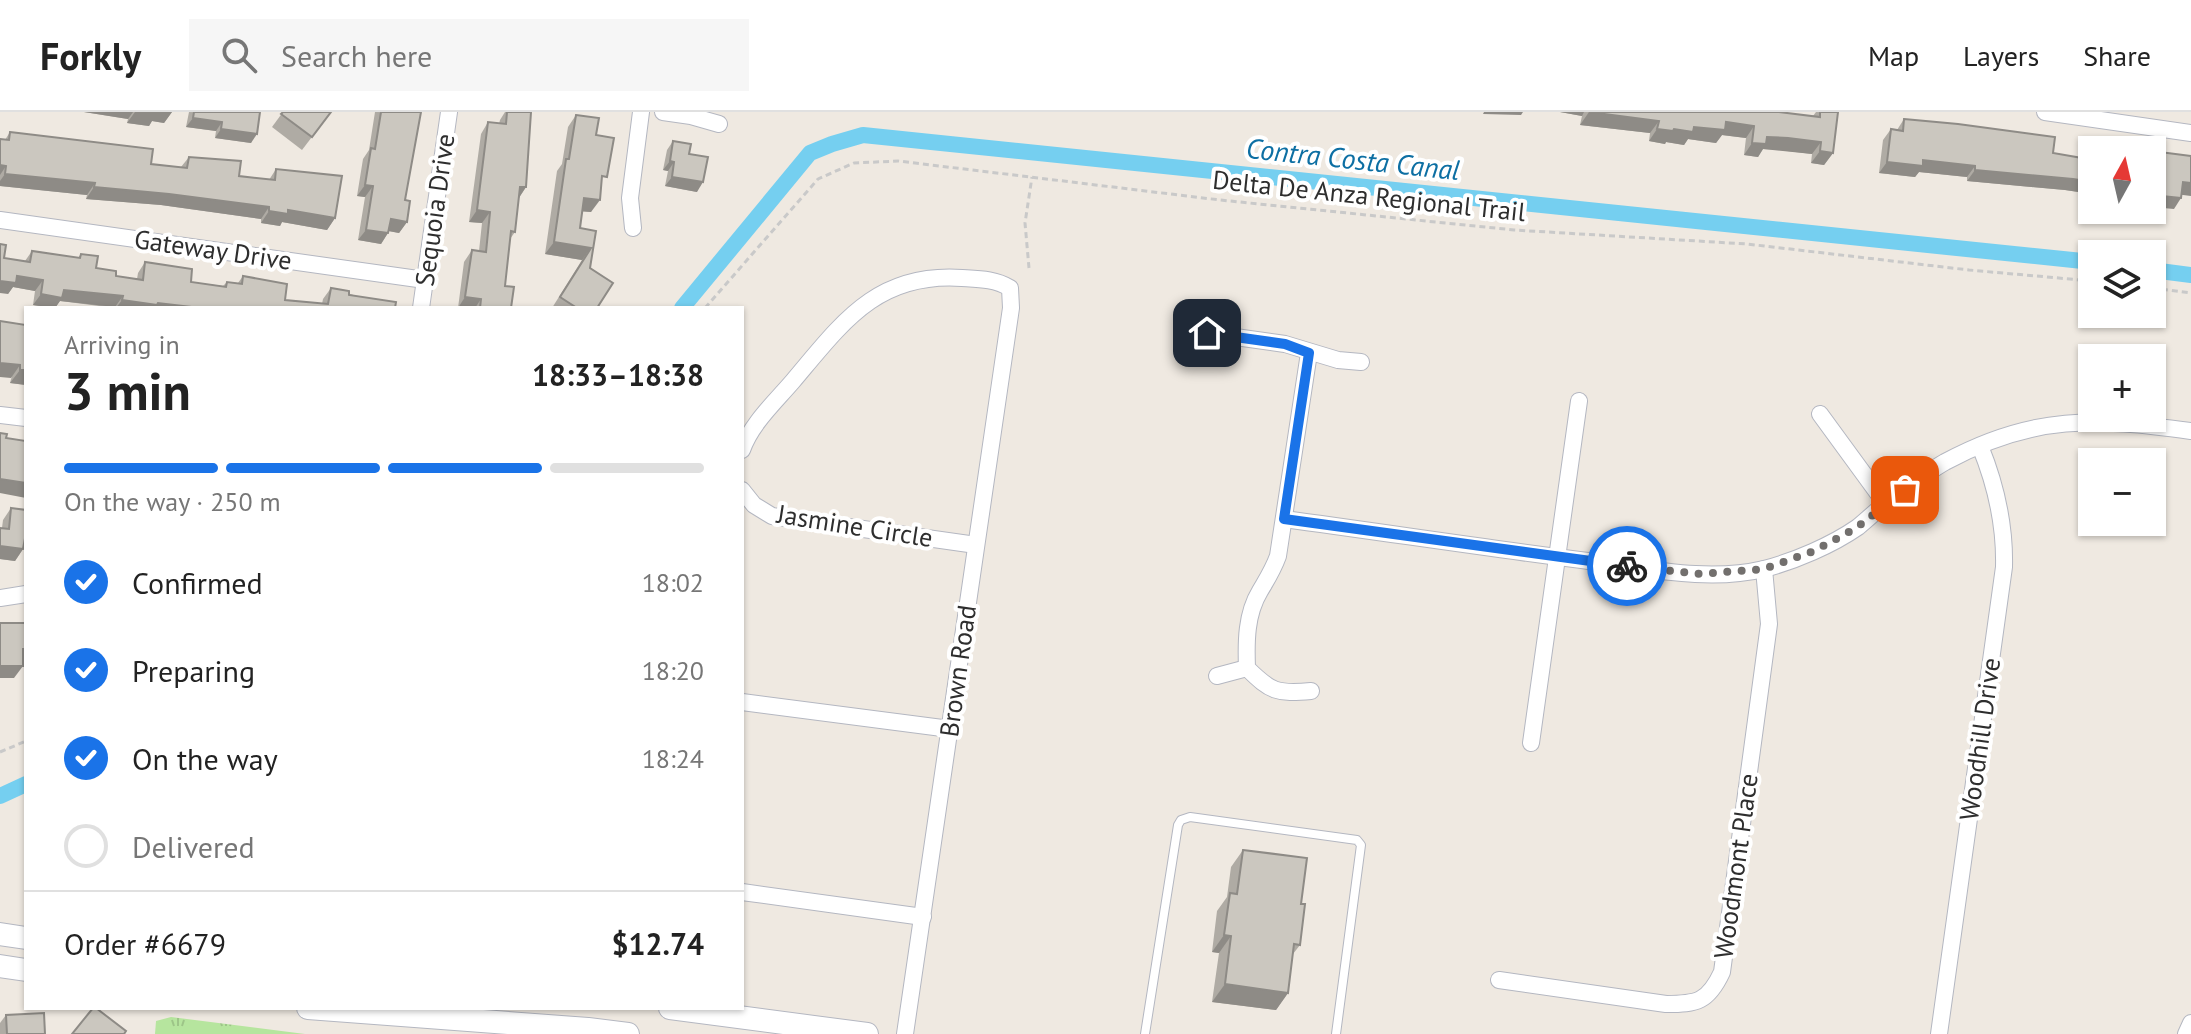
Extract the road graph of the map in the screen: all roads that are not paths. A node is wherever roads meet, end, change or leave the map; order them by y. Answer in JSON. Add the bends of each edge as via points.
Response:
{"nodes":[{"id":1,"x":449,"y":112,"type":"edge"},
{"id":2,"x":641,"y":112,"type":"edge"},
{"id":3,"x":663,"y":112,"type":"edge"},
{"id":4,"x":2045,"y":112,"type":"edge"},
{"id":5,"x":2124,"y":118,"type":"edge"},
{"id":6,"x":719,"y":124,"type":"dead end"},
{"id":7,"x":2191,"y":133,"type":"edge"},
{"id":8,"x":0,"y":220,"type":"edge"},
{"id":9,"x":633,"y":228,"type":"dead end"},
{"id":10,"x":425,"y":280,"type":"junction"},
{"id":11,"x":421,"y":306,"type":"edge"},
{"id":12,"x":1207,"y":333,"type":"dead end"},
{"id":13,"x":1309,"y":353,"type":"junction"},
{"id":14,"x":1361,"y":362,"type":"dead end"},
{"id":15,"x":1579,"y":401,"type":"dead end"},
{"id":16,"x":1820,"y":414,"type":"dead end"},
{"id":17,"x":0,"y":415,"type":"edge"},
{"id":18,"x":24,"y":418,"type":"edge"},
{"id":19,"x":2191,"y":431,"type":"edge"},
{"id":20,"x":744,"y":446,"type":"edge"},
{"id":21,"x":1980,"y":446,"type":"junction"},
{"id":22,"x":744,"y":492,"type":"edge"},
{"id":23,"x":1885,"y":503,"type":"junction"},
{"id":24,"x":1284,"y":519,"type":"junction"},
{"id":25,"x":976,"y":545,"type":"junction"},
{"id":26,"x":1556,"y":557,"type":"junction"},
{"id":27,"x":1764,"y":569,"type":"junction"},
{"id":28,"x":24,"y":594,"type":"edge"},
{"id":29,"x":0,"y":598,"type":"edge"},
{"id":30,"x":1247,"y":668,"type":"junction"},
{"id":31,"x":1217,"y":676,"type":"dead end"},
{"id":32,"x":1311,"y":691,"type":"dead end"},
{"id":33,"x":744,"y":702,"type":"edge"},
{"id":34,"x":950,"y":729,"type":"junction"},
{"id":35,"x":1531,"y":743,"type":"dead end"},
{"id":36,"x":744,"y":892,"type":"edge"},
{"id":37,"x":923,"y":917,"type":"junction"},
{"id":38,"x":0,"y":934,"type":"edge"},
{"id":39,"x":24,"y":938,"type":"edge"},
{"id":40,"x":0,"y":966,"type":"edge"},
{"id":41,"x":24,"y":970,"type":"edge"},
{"id":42,"x":1499,"y":980,"type":"dead end"},
{"id":43,"x":335,"y":1010,"type":"edge"},
{"id":44,"x":685,"y":1010,"type":"edge"},
{"id":45,"x":2191,"y":1023,"type":"edge"},
{"id":46,"x":628,"y":1034,"type":"edge"},
{"id":47,"x":867,"y":1034,"type":"edge"},
{"id":48,"x":905,"y":1034,"type":"edge"},
{"id":49,"x":1145,"y":1034,"type":"edge"},
{"id":50,"x":1336,"y":1034,"type":"edge"},
{"id":51,"x":1939,"y":1034,"type":"edge"},
{"id":52,"x":2186,"y":1034,"type":"edge"}],
"edges":[{"from":1,"to":10,"type":"street","name":"Sequoia Drive"},
{"from":2,"to":9,"type":"street","via":[[630,198]]},
{"from":3,"to":6,"type":"street"},
{"from":4,"to":5,"type":"street"},
{"from":5,"to":7,"type":"street"},
{"from":8,"to":10,"type":"street","name":"Gateway Drive"},
{"from":10,"to":11,"type":"street","name":"Sequoia Drive"},
{"from":12,"to":13,"type":"street","via":[[1285,344]]},
{"from":13,"to":14,"type":"street"},
{"from":13,"to":24,"type":"street"},
{"from":15,"to":26,"type":"street"},
{"from":16,"to":23,"type":"street"},
{"from":17,"to":18,"type":"street"},
{"from":19,"to":21,"type":"street","via":[[2085,421],[2033,427]]},
{"from":20,"to":25,"type":"street","name":"Brown Road","via":[[756,424],[833,334],[877,296],[940,277],[999,282],[1010,288],[1011,308]]},
{"from":21,"to":23,"type":"street"},
{"from":21,"to":51,"type":"street","name":"Woodhill Drive","via":[[2000,510],[2004,567]]},
{"from":22,"to":25,"type":"street","name":"Jasmine Circle","via":[[772,516]]},
{"from":23,"to":27,"type":"street","via":[[1856,528],[1814,551]]},
{"from":24,"to":26,"type":"street"},
{"from":24,"to":30,"type":"street","via":[[1272,574],[1252,608]]},
{"from":25,"to":34,"type":"street","name":"Brown Road"},
{"from":26,"to":27,"type":"street","via":[[1700,574]]},
{"from":26,"to":35,"type":"street"},
{"from":27,"to":42,"type":"street","name":"Woodmont Place","via":[[1769,624],[1722,972],[1713,992],[1692,1004],[1666,1004]]},
{"from":28,"to":29,"type":"street"},
{"from":30,"to":31,"type":"street"},
{"from":30,"to":32,"type":"street","via":[[1266,688]]},
{"from":33,"to":34,"type":"street"},
{"from":34,"to":37,"type":"street","name":"Brown Road"},
{"from":36,"to":37,"type":"street"},
{"from":37,"to":48,"type":"street","name":"Brown Road"},
{"from":38,"to":39,"type":"main road"},
{"from":40,"to":41,"type":"main road"},
{"from":43,"to":46,"type":"main road"},
{"from":44,"to":47,"type":"main road"},
{"from":45,"to":52,"type":"street"},
{"from":49,"to":50,"type":"lane","via":[[1178,825],[1190,817],[1357,840],[1361,845]]}]}
